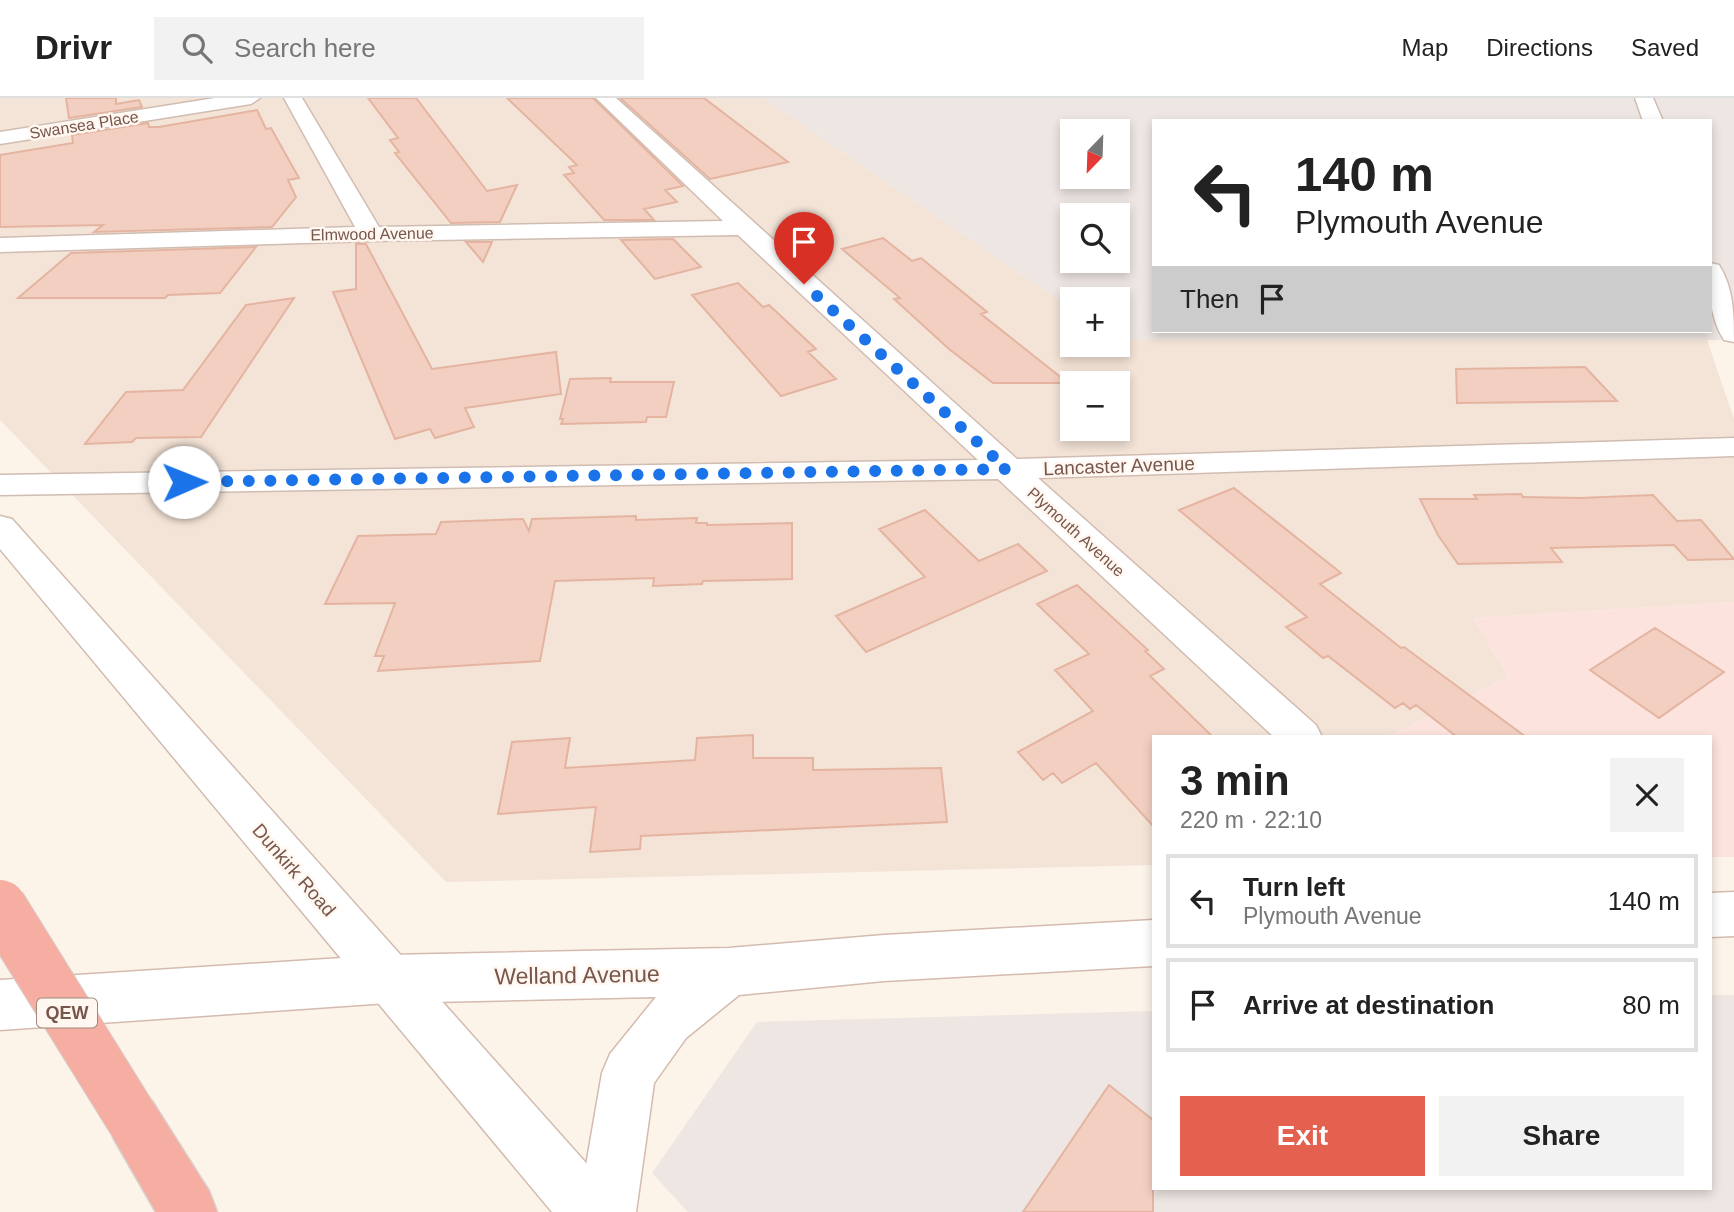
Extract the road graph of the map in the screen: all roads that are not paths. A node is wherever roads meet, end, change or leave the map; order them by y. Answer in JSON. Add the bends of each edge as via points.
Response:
{"nodes":[{"id":1,"x":251,"y":98,"type":"edge"},
{"id":2,"x":293,"y":98,"type":"edge"},
{"id":3,"x":605,"y":98,"type":"edge"},
{"id":4,"x":1644,"y":98,"type":"edge"},
{"id":5,"x":1652,"y":119,"type":"edge"},
{"id":6,"x":0,"y":138,"type":"edge"},
{"id":7,"x":744,"y":228,"type":"junction"},
{"id":8,"x":371,"y":234,"type":"junction"},
{"id":9,"x":0,"y":245,"type":"edge"},
{"id":10,"x":1712,"y":275,"type":"edge"},
{"id":11,"x":1734,"y":334,"type":"edge"},
{"id":12,"x":1734,"y":447,"type":"edge"},
{"id":13,"x":1007,"y":469,"type":"junction"},
{"id":14,"x":0,"y":485,"type":"edge"},
{"id":15,"x":0,"y":527,"type":"edge"},
{"id":16,"x":1299,"y":735,"type":"edge"},
{"id":17,"x":0,"y":906,"type":"edge"},
{"id":18,"x":1734,"y":914,"type":"edge"},
{"id":19,"x":1712,"y":915,"type":"edge"},
{"id":20,"x":1152,"y":943,"type":"edge"},
{"id":21,"x":729,"y":972,"type":"junction"},
{"id":22,"x":388,"y":979,"type":"junction"},
{"id":23,"x":0,"y":1005,"type":"edge"},
{"id":24,"x":188,"y":1212,"type":"edge"},
{"id":25,"x":590,"y":1212,"type":"edge"},
{"id":26,"x":607,"y":1212,"type":"edge"}],
"edges":[{"from":1,"to":6,"type":"street","name":"Swansea Place"},
{"from":2,"to":8,"type":"street"},
{"from":3,"to":7,"type":"street","name":"Plymouth Avenue"},
{"from":4,"to":5,"type":"street"},
{"from":7,"to":8,"type":"street","name":"Elmwood Avenue"},
{"from":7,"to":13,"type":"street","name":"Plymouth Avenue"},
{"from":8,"to":9,"type":"street","name":"Elmwood Avenue"},
{"from":10,"to":11,"type":"street"},
{"from":12,"to":13,"type":"street","name":"Lancaster Avenue"},
{"from":13,"to":14,"type":"street","name":"Lancaster Avenue"},
{"from":13,"to":16,"type":"street","name":"Plymouth Avenue"},
{"from":15,"to":22,"type":"street","name":"Dunkirk Road"},
{"from":17,"to":24,"type":"highway","number":"QEW","bridge":true},
{"from":18,"to":19,"type":"street"},
{"from":20,"to":21,"type":"street","name":"Welland Avenue"},
{"from":21,"to":22,"type":"street","name":"Welland Avenue"},
{"from":21,"to":26,"type":"street","via":[[668,1020],[629,1073]]},
{"from":22,"to":23,"type":"street","name":"Welland Avenue"},
{"from":22,"to":25,"type":"street","name":"Dunkirk Road"}]}
